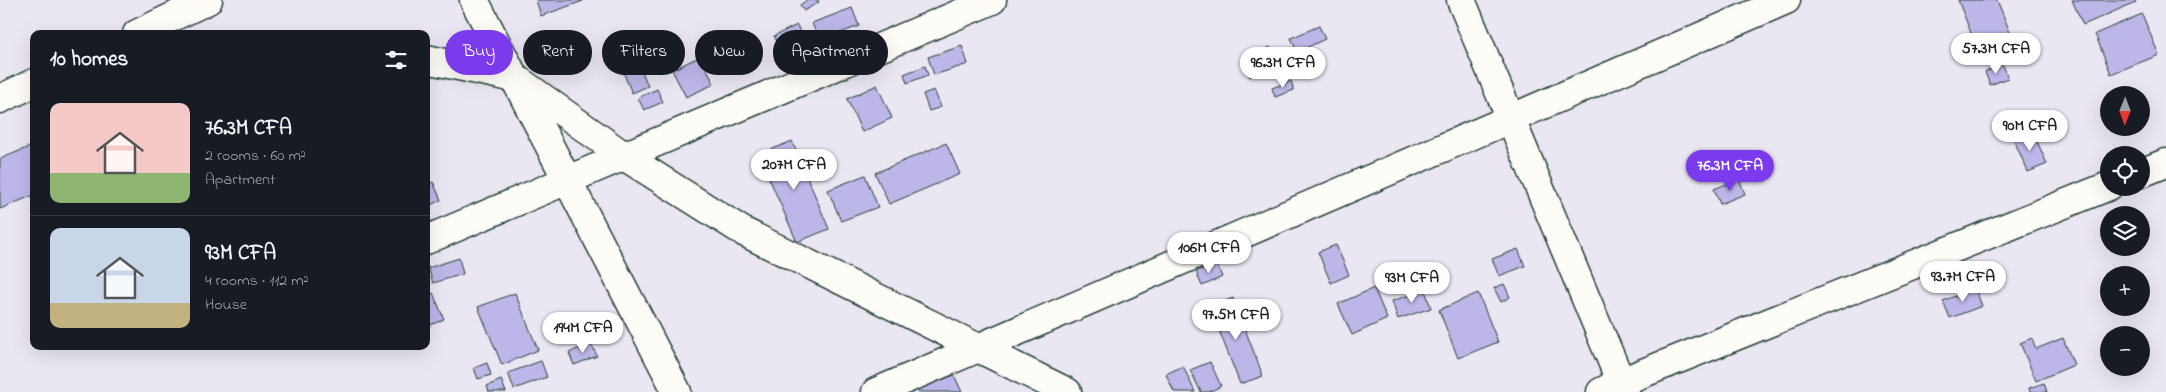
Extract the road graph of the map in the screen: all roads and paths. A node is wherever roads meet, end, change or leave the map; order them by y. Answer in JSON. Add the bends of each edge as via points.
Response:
{"nodes":[{"id":1,"x":208,"y":0,"type":"edge"},
{"id":2,"x":474,"y":0,"type":"edge"},
{"id":3,"x":992,"y":0,"type":"edge"},
{"id":4,"x":1461,"y":0,"type":"edge"},
{"id":5,"x":1786,"y":0,"type":"edge"},
{"id":6,"x":145,"y":30,"type":"edge"},
{"id":7,"x":430,"y":60,"type":"edge"},
{"id":8,"x":515,"y":78,"type":"junction"},
{"id":9,"x":30,"y":85,"type":"edge"},
{"id":10,"x":30,"y":95,"type":"edge"},
{"id":11,"x":0,"y":99,"type":"edge"},
{"id":12,"x":1511,"y":118,"type":"junction"},
{"id":13,"x":624,"y":156,"type":"junction"},
{"id":14,"x":2166,"y":163,"type":"edge"},
{"id":15,"x":2150,"y":169,"type":"edge"},
{"id":16,"x":569,"y":180,"type":"junction"},
{"id":17,"x":2100,"y":190,"type":"edge"},
{"id":18,"x":430,"y":238,"type":"edge"},
{"id":19,"x":980,"y":347,"type":"junction"},
{"id":20,"x":1615,"y":389,"type":"edge"},
{"id":21,"x":677,"y":392,"type":"edge"},
{"id":22,"x":876,"y":392,"type":"edge"},
{"id":23,"x":1067,"y":392,"type":"edge"}],
"edges":[{"from":1,"to":6,"type":"street"},
{"from":2,"to":8,"type":"street"},
{"from":3,"to":13,"type":"street"},
{"from":4,"to":12,"type":"street"},
{"from":5,"to":12,"type":"street"},
{"from":7,"to":8,"type":"street"},
{"from":8,"to":13,"type":"street"},
{"from":8,"to":16,"type":"street"},
{"from":9,"to":11,"type":"street"},
{"from":10,"to":11,"type":"street"},
{"from":12,"to":19,"type":"street"},
{"from":12,"to":20,"type":"street"},
{"from":13,"to":16,"type":"street"},
{"from":13,"to":19,"type":"street","via":[[744,232]]},
{"from":14,"to":15,"type":"street"},
{"from":16,"to":18,"type":"street"},
{"from":16,"to":21,"type":"street"},
{"from":17,"to":20,"type":"street"},
{"from":19,"to":22,"type":"street"},
{"from":19,"to":23,"type":"street"}]}
